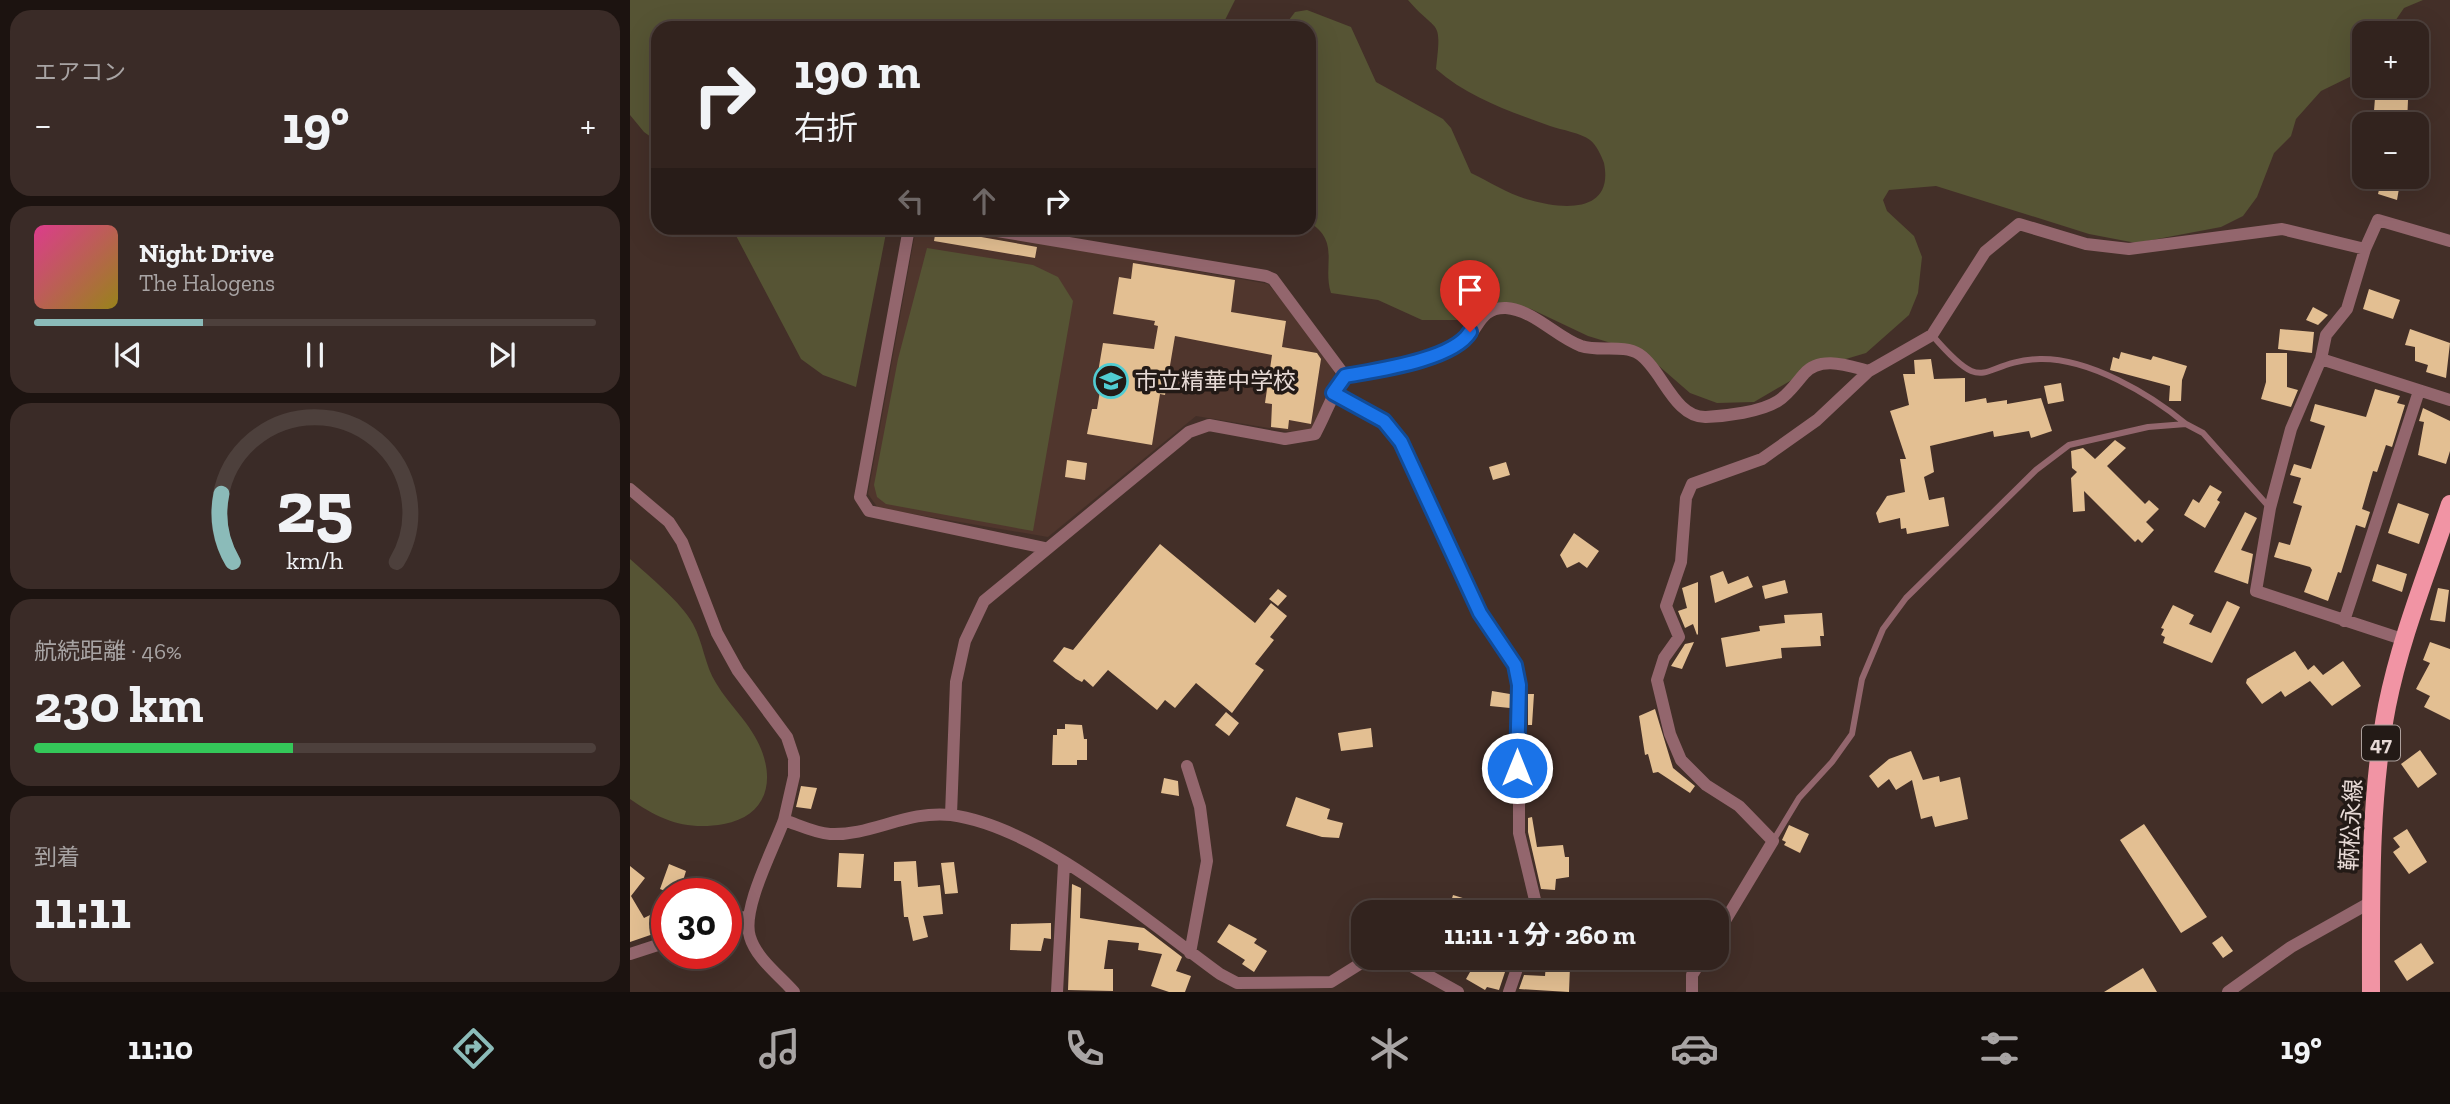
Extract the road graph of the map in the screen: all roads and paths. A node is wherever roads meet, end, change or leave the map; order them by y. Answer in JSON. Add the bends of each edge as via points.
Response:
{"nodes":[{"id":1,"x":908,"y":235,"type":"edge"},
{"id":2,"x":1021,"y":235,"type":"edge"},
{"id":3,"x":2450,"y":241,"type":"edge"},
{"id":4,"x":2365,"y":249,"type":"junction"},
{"id":5,"x":1932,"y":335,"type":"junction"},
{"id":6,"x":2321,"y":359,"type":"junction"},
{"id":7,"x":1869,"y":371,"type":"junction"},
{"id":8,"x":1345,"y":376,"type":"junction"},
{"id":9,"x":2419,"y":391,"type":"junction"},
{"id":10,"x":1333,"y":393,"type":"junction"},
{"id":11,"x":2450,"y":400,"type":"edge"},
{"id":12,"x":2186,"y":424,"type":"junction"},
{"id":13,"x":630,"y":489,"type":"edge"},
{"id":14,"x":2450,"y":504,"type":"edge"},
{"id":15,"x":2270,"y":508,"type":"junction"},
{"id":16,"x":2446,"y":527,"type":"edge"},
{"id":17,"x":1045,"y":548,"type":"junction"},
{"id":18,"x":2344,"y":621,"type":"junction"},
{"id":19,"x":2402,"y":639,"type":"junction"},
{"id":20,"x":1188,"y":766,"type":"dead end"},
{"id":21,"x":951,"y":815,"type":"junction"},
{"id":22,"x":784,"y":820,"type":"junction"},
{"id":23,"x":1773,"y":841,"type":"junction"},
{"id":24,"x":1064,"y":864,"type":"junction"},
{"id":25,"x":1535,"y":900,"type":"edge"},
{"id":26,"x":2371,"y":902,"type":"junction"},
{"id":27,"x":1729,"y":914,"type":"edge"},
{"id":28,"x":742,"y":917,"type":"edge"},
{"id":29,"x":747,"y":917,"type":"junction"},
{"id":30,"x":651,"y":947,"type":"edge"},
{"id":31,"x":1190,"y":953,"type":"junction"},
{"id":32,"x":630,"y":954,"type":"edge"},
{"id":33,"x":1351,"y":970,"type":"edge"},
{"id":34,"x":1418,"y":970,"type":"edge"},
{"id":35,"x":1517,"y":970,"type":"edge"},
{"id":36,"x":1695,"y":970,"type":"edge"},
{"id":37,"x":794,"y":992,"type":"edge"},
{"id":38,"x":1057,"y":992,"type":"edge"},
{"id":39,"x":1458,"y":992,"type":"edge"},
{"id":40,"x":1509,"y":992,"type":"edge"},
{"id":41,"x":1692,"y":992,"type":"edge"},
{"id":42,"x":2228,"y":992,"type":"edge"},
{"id":43,"x":2371,"y":992,"type":"edge"}],
"edges":[{"from":1,"to":17,"type":"street","via":[[860,497],[869,511]]},
{"from":2,"to":8,"type":"street","via":[[1273,279]]},
{"from":3,"to":4,"type":"street","via":[[2378,220]]},
{"from":4,"to":5,"type":"street","via":[[2282,229],[2129,249],[2086,244],[2019,224],[1985,252]]},
{"from":4,"to":6,"type":"street","via":[[2347,309],[2326,335]]},
{"from":5,"to":7,"type":"street"},
{"from":5,"to":12,"type":"lane","via":[[1957,364],[1970,371],[1984,375],[2039,359],[2077,365],[2158,401]]},
{"from":6,"to":9,"type":"street"},
{"from":6,"to":15,"type":"street","via":[[2291,429]]},
{"from":7,"to":8,"type":"street","via":[[1837,363],[1815,366],[1778,401],[1704,418],[1682,407],[1640,354],[1585,347],[1517,310],[1504,308],[1482,316],[1464,342],[1402,366]]},
{"from":7,"to":23,"type":"street","via":[[1817,420],[1762,459],[1692,484],[1686,498],[1681,562],[1666,606],[1679,636],[1664,658],[1657,681],[1670,734],[1681,761],[1706,785],[1739,806]]},
{"from":8,"to":10,"type":"street"},
{"from":9,"to":11,"type":"street"},
{"from":9,"to":18,"type":"street"},
{"from":10,"to":17,"type":"street","via":[[1315,434],[1285,439],[1209,425],[1189,432]]},
{"from":10,"to":25,"type":"street","via":[[1384,421],[1401,442],[1480,613],[1515,665],[1519,685],[1519,832]]},
{"from":12,"to":15,"type":"lane","via":[[2203,433]]},
{"from":12,"to":23,"type":"lane","via":[[2148,427],[2069,445],[2036,470],[1906,598],[1883,629],[1862,679],[1852,734],[1799,797]]},
{"from":13,"to":22,"type":"street","via":[[676,532],[717,633],[738,671],[787,737],[794,776]]},
{"from":14,"to":16,"type":"main road","name":"鞆松永線","number":"47"},
{"from":15,"to":18,"type":"street","via":[[2256,591]]},
{"from":16,"to":19,"type":"main road","name":"鞆松永線","number":"47"},
{"from":17,"to":21,"type":"street","via":[[984,601],[965,641],[956,682]]},
{"from":18,"to":19,"type":"street"},
{"from":19,"to":26,"type":"main road","name":"鞆松永線","number":"47","via":[[2380,752]]},
{"from":20,"to":31,"type":"street","via":[[1200,807],[1206,861]]},
{"from":21,"to":22,"type":"street","via":[[915,815],[838,834]]},
{"from":21,"to":24,"type":"street","via":[[987,824]]},
{"from":22,"to":29,"type":"street"},
{"from":23,"to":27,"type":"street"},
{"from":24,"to":31,"type":"street"},
{"from":24,"to":38,"type":"street"},
{"from":26,"to":42,"type":"street","via":[[2291,947]]},
{"from":26,"to":43,"type":"main road","name":"鞆松永線","number":"47"},
{"from":28,"to":29,"type":"street"},
{"from":29,"to":37,"type":"street","via":[[750,938],[761,956]]},
{"from":30,"to":32,"type":"street"},
{"from":31,"to":33,"type":"street","via":[[1237,984],[1331,982]]},
{"from":34,"to":39,"type":"street"},
{"from":35,"to":40,"type":"street"},
{"from":36,"to":41,"type":"street"}]}
